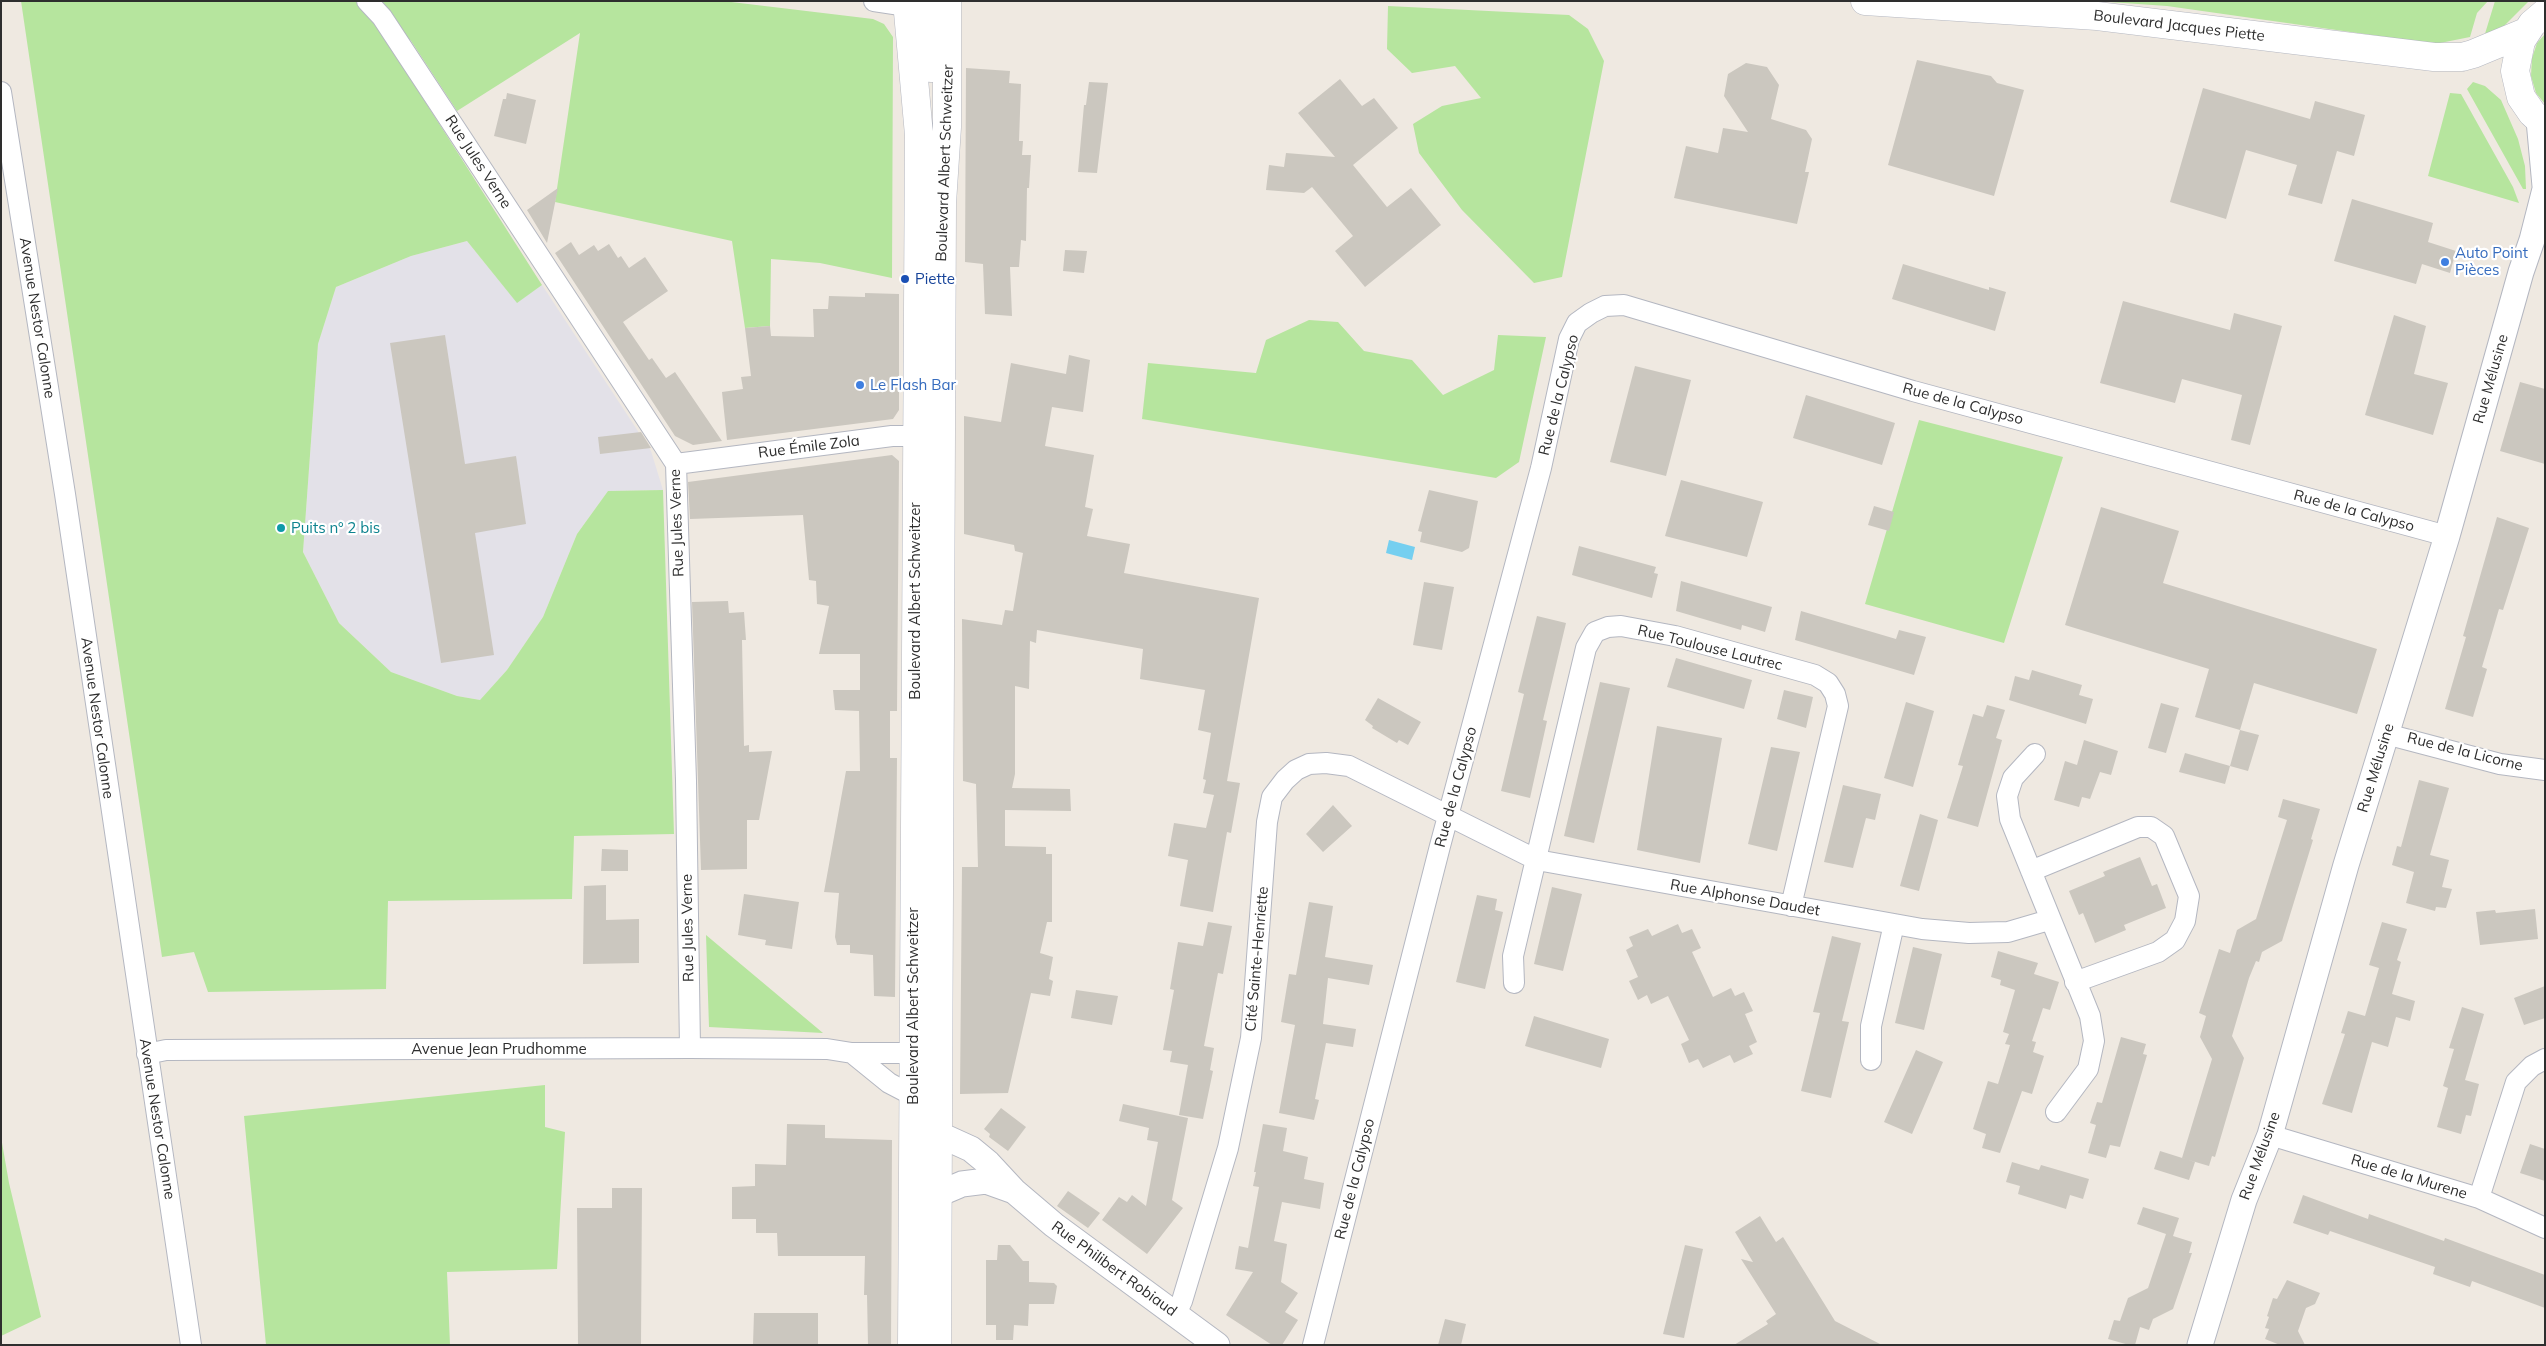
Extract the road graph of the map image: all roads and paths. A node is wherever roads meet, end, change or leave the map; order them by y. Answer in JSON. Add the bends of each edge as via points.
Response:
{"nodes":[{"id":1,"x":367,"y":1,"type":"edge"},
{"id":2,"x":874,"y":1,"type":"edge"},
{"id":3,"x":947,"y":1,"type":"edge"},
{"id":4,"x":1865,"y":1,"type":"edge"},
{"id":5,"x":913,"y":3,"type":"edge"},
{"id":6,"x":2545,"y":13,"type":"edge"},
{"id":7,"x":2526,"y":32,"type":"junction"},
{"id":8,"x":2462,"y":57,"type":"junction"},
{"id":9,"x":2516,"y":79,"type":"junction"},
{"id":10,"x":1,"y":92,"type":"edge"},
{"id":11,"x":2542,"y":122,"type":"edge"},
{"id":12,"x":944,"y":171,"type":"junction"},
{"id":13,"x":2545,"y":187,"type":"edge"},
{"id":14,"x":929,"y":436,"type":"junction"},
{"id":15,"x":676,"y":464,"type":"junction"},
{"id":16,"x":2447,"y":536,"type":"junction"},
{"id":17,"x":2386,"y":734,"type":"junction"},
{"id":18,"x":2034,"y":754,"type":"dead end"},
{"id":19,"x":2545,"y":770,"type":"edge"},
{"id":20,"x":1448,"y":817,"type":"junction"},
{"id":21,"x":1537,"y":860,"type":"junction"},
{"id":22,"x":2031,"y":871,"type":"junction"},
{"id":23,"x":1791,"y":906,"type":"junction"},
{"id":24,"x":2049,"y":920,"type":"junction"},
{"id":25,"x":1894,"y":924,"type":"junction"},
{"id":26,"x":2075,"y":982,"type":"junction"},
{"id":27,"x":1514,"y":983,"type":"dead end"},
{"id":28,"x":690,"y":1048,"type":"junction"},
{"id":29,"x":852,"y":1053,"type":"junction"},
{"id":30,"x":913,"y":1053,"type":"junction"},
{"id":31,"x":147,"y":1054,"type":"junction"},
{"id":32,"x":2545,"y":1059,"type":"edge"},
{"id":33,"x":1871,"y":1060,"type":"dead end"},
{"id":34,"x":912,"y":1095,"type":"junction"},
{"id":35,"x":2056,"y":1112,"type":"dead end"},
{"id":36,"x":2270,"y":1135,"type":"junction"},
{"id":37,"x":931,"y":1138,"type":"junction"},
{"id":38,"x":1014,"y":1191,"type":"junction"},
{"id":39,"x":924,"y":1195,"type":"junction"},
{"id":40,"x":2479,"y":1198,"type":"junction"},
{"id":41,"x":2545,"y":1228,"type":"edge"},
{"id":42,"x":1176,"y":1314,"type":"junction"},
{"id":43,"x":191,"y":1345,"type":"edge"},
{"id":44,"x":912,"y":1345,"type":"edge"},
{"id":45,"x":937,"y":1345,"type":"edge"},
{"id":46,"x":1217,"y":1345,"type":"edge"},
{"id":47,"x":1313,"y":1345,"type":"edge"},
{"id":48,"x":2200,"y":1345,"type":"edge"}],
"edges":[{"from":1,"to":15,"type":"street","name":"Rue Jules Verne","via":[[382,17]]},
{"from":2,"to":5,"type":"street"},
{"from":3,"to":12,"type":"main road","name":"Boulevard Albert Schweitzer","via":[[949,68]]},
{"from":4,"to":8,"type":"main road","name":"Boulevard Jacques Piette","via":[[2097,16],[2392,54]]},
{"from":5,"to":12,"type":"main road"},
{"from":5,"to":14,"type":"main road","name":"Boulevard Albert Schweitzer"},
{"from":6,"to":7,"type":"main road"},
{"from":7,"to":8,"type":"main road","name":"Boulevard Jacques Piette"},
{"from":7,"to":9,"type":"main road","via":[[2515,60]]},
{"from":8,"to":9,"type":"main road","name":"Boulevard Jacques Piette"},
{"from":9,"to":11,"type":"main road","via":[[2521,97]]},
{"from":10,"to":31,"type":"street","name":"Avenue Nestor Calonne","via":[[65,494]]},
{"from":11,"to":13,"type":"street","name":"Rue Mélusine"},
{"from":12,"to":14,"type":"main road","name":"Boulevard Albert Schweitzer"},
{"from":13,"to":16,"type":"street","name":"Rue Mélusine"},
{"from":14,"to":15,"type":"street","name":"Rue Émile Zola","via":[[892,436]]},
{"from":14,"to":30,"type":"main road","name":"Boulevard Albert Schweitzer"},
{"from":14,"to":37,"type":"main road","name":"Boulevard Albert Schweitzer"},
{"from":15,"to":28,"type":"street","name":"Rue Jules Verne"},
{"from":16,"to":17,"type":"street","name":"Rue Mélusine"},
{"from":16,"to":20,"type":"street","name":"Rue de la Calypso","via":[[1913,391],[1624,305],[1605,306],[1577,323],[1569,339],[1541,468]]},
{"from":17,"to":19,"type":"street","name":"Rue de la Licorne","via":[[2500,764]]},
{"from":17,"to":36,"type":"street","name":"Rue Mélusine"},
{"from":18,"to":22,"type":"street","via":[[2013,778],[2007,796],[2010,819]]},
{"from":20,"to":21,"type":"street","name":"Rue Alphonse Daudet"},
{"from":20,"to":42,"type":"street","name":"Cité Sainte-Henriette","via":[[1349,766],[1326,763],[1309,764],[1296,770],[1272,797],[1267,822],[1251,1038],[1228,1148]]},
{"from":20,"to":47,"type":"street","name":"Rue de la Calypso"},
{"from":21,"to":23,"type":"street","name":"Rue Alphonse Daudet"},
{"from":21,"to":23,"type":"street","name":"Rue Toulouse Lautrec","via":[[1586,648],[1596,632],[1608,626],[1666,634],[1815,675],[1828,683],[1835,694],[1838,706]]},
{"from":21,"to":27,"type":"street","name":"Rue Toulouse Lautrec","via":[[1513,956]]},
{"from":22,"to":24,"type":"street"},
{"from":22,"to":26,"type":"street","via":[[2138,827],[2151,827],[2164,836],[2189,896],[2186,921],[2175,940],[2158,952]]},
{"from":23,"to":25,"type":"street","name":"Rue Alphonse Daudet"},
{"from":24,"to":25,"type":"street","name":"Rue Alphonse Daudet","via":[[2008,932],[1926,930]]},
{"from":24,"to":26,"type":"street"},
{"from":25,"to":33,"type":"street","via":[[1871,1026]]},
{"from":26,"to":35,"type":"street","via":[[2090,1016],[2094,1041],[2088,1069]]},
{"from":28,"to":29,"type":"street","name":"Avenue Jean Prudhomme","via":[[827,1049]]},
{"from":28,"to":31,"type":"street","name":"Avenue Jean Prudhomme","via":[[166,1050]]},
{"from":29,"to":30,"type":"street","name":"Avenue Jean Prudhomme"},
{"from":29,"to":34,"type":"street","name":"Avenue Jean Prudhomme","via":[[889,1083]]},
{"from":30,"to":34,"type":"main road","name":"Boulevard Albert Schweitzer"},
{"from":30,"to":37,"type":"street","via":[[929,1065]]},
{"from":31,"to":43,"type":"street","name":"Avenue Nestor Calonne"},
{"from":32,"to":40,"type":"street","via":[[2532,1066],[2516,1082]]},
{"from":34,"to":37,"type":"street","via":[[925,1102]]},
{"from":34,"to":39,"type":"main road","name":"Boulevard Albert Schweitzer"},
{"from":36,"to":40,"type":"street","name":"Rue de la Murene"},
{"from":36,"to":48,"type":"street","name":"Rue Mélusine","via":[[2244,1200]]},
{"from":37,"to":38,"type":"street","name":"Rue Philibert Robiaud","via":[[971,1149]]},
{"from":37,"to":39,"type":"main road","name":"Boulevard Albert Schweitzer"},
{"from":38,"to":39,"type":"street","name":"Rue Philibert Robiaud","via":[[986,1181]]},
{"from":38,"to":42,"type":"street","name":"Rue Philibert Robiaud","via":[[1054,1225]]},
{"from":39,"to":44,"type":"main road","name":"Boulevard Albert Schweitzer"},
{"from":39,"to":45,"type":"main road","name":"Boulevard Albert Schweitzer"},
{"from":40,"to":41,"type":"street","name":"Rue de la Murene"},
{"from":42,"to":46,"type":"street","name":"Rue Philibert Robiaud"}]}
